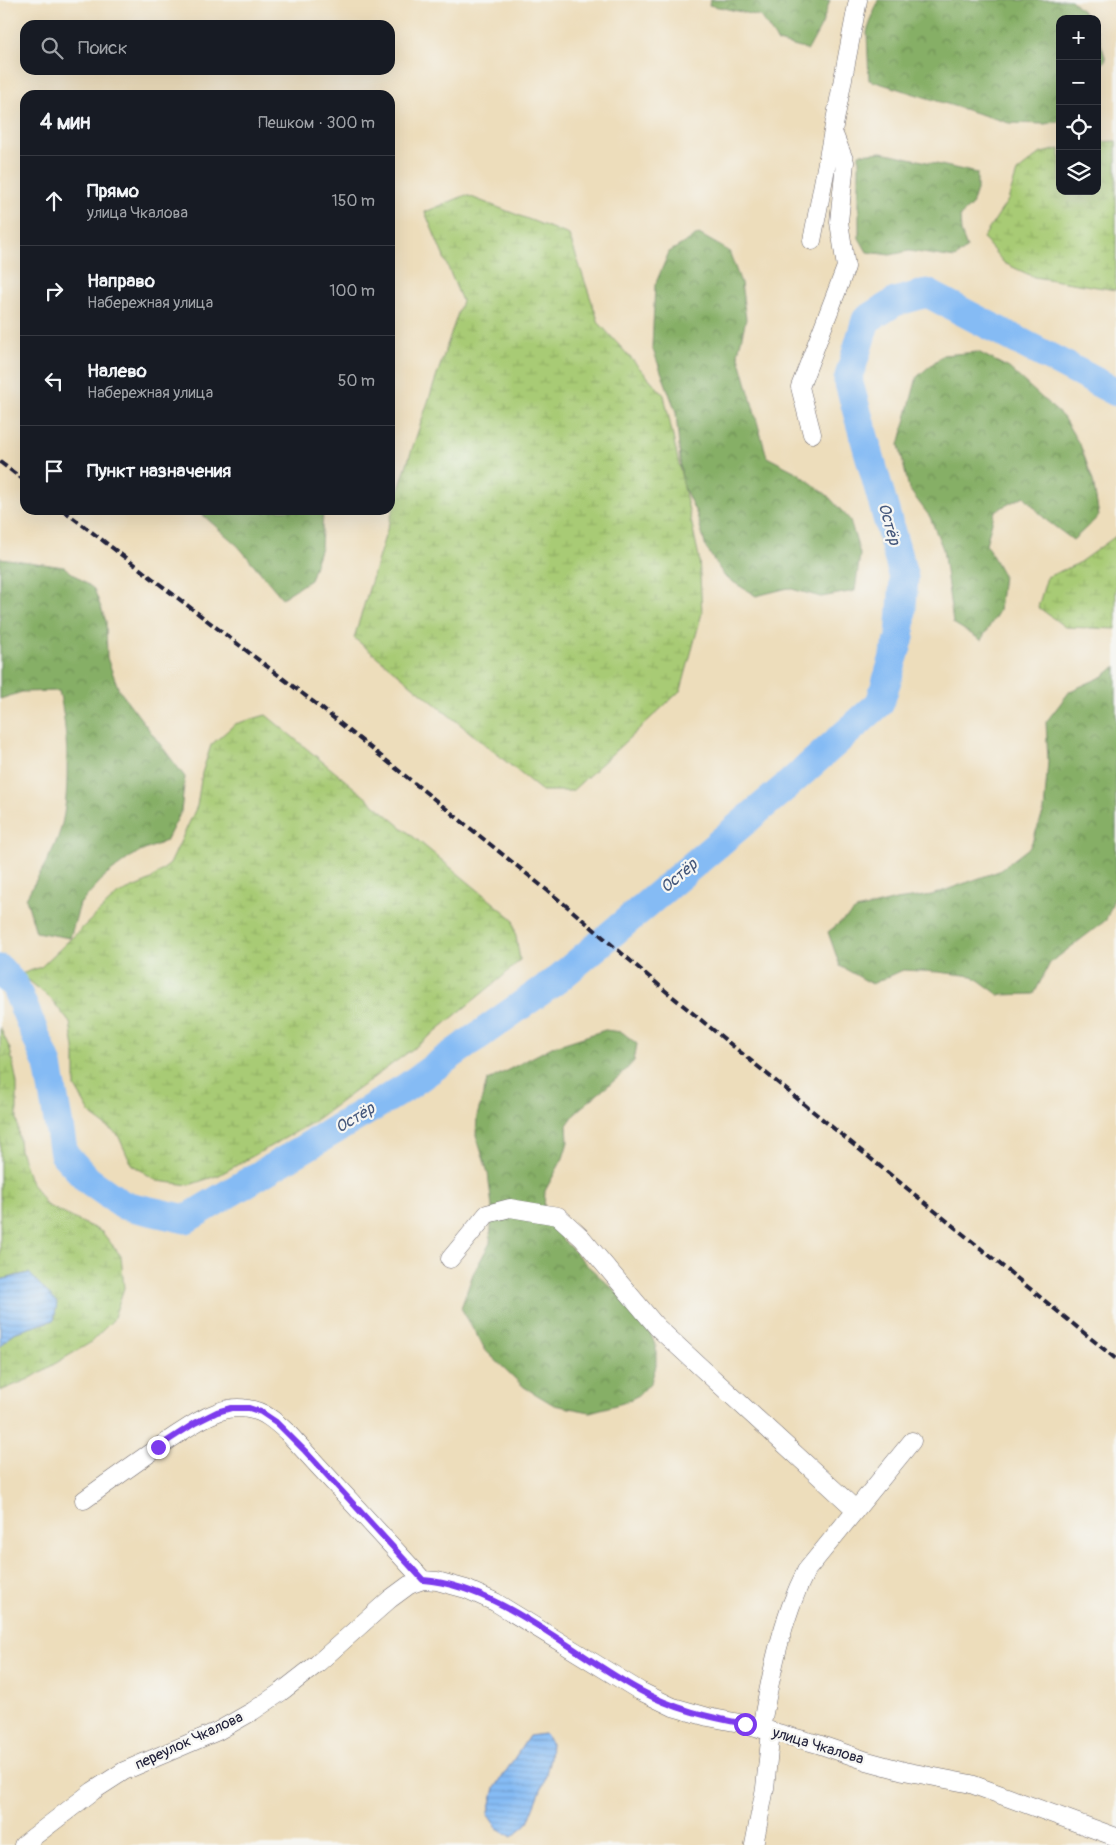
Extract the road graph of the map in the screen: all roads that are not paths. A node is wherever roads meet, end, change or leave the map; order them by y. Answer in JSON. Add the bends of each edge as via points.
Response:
{"nodes":[{"id":1,"x":858,"y":0,"type":"edge"},
{"id":2,"x":833,"y":132,"type":"junction"},
{"id":3,"x":812,"y":241,"type":"dead end"},
{"id":4,"x":812,"y":434,"type":"dead end"},
{"id":5,"x":450,"y":1259,"type":"dead end"},
{"id":6,"x":912,"y":1441,"type":"dead end"},
{"id":7,"x":84,"y":1500,"type":"dead end"},
{"id":8,"x":855,"y":1509,"type":"junction"},
{"id":9,"x":423,"y":1580,"type":"junction"},
{"id":10,"x":766,"y":1730,"type":"junction"},
{"id":11,"x":1116,"y":1838,"type":"edge"},
{"id":12,"x":23,"y":1845,"type":"edge"},
{"id":13,"x":754,"y":1845,"type":"edge"}],
"edges":[{"from":1,"to":2,"type":"street"},
{"from":2,"to":3,"type":"street"},
{"from":2,"to":4,"type":"street","via":[[846,162],[839,222],[846,267],[800,387]]},
{"from":5,"to":8,"type":"street","via":[[487,1214],[510,1208],[558,1216],[582,1238],[657,1327]]},
{"from":6,"to":8,"type":"street"},
{"from":7,"to":9,"type":"street","via":[[195,1423],[231,1408],[249,1408],[261,1412],[287,1432]]},
{"from":8,"to":10,"type":"street","via":[[806,1571],[793,1596],[770,1683]]},
{"from":9,"to":10,"type":"street","name":"улица Чкалова","via":[[466,1589],[495,1602],[640,1691],[674,1707]]},
{"from":9,"to":12,"type":"street","name":"переулок Чкалова","via":[[409,1585],[390,1599],[317,1664],[254,1711],[218,1731],[124,1771]]},
{"from":10,"to":11,"type":"street","name":"улица Чкалова","via":[[895,1768],[971,1784]]},
{"from":10,"to":13,"type":"street","via":[[765,1788]]}]}
